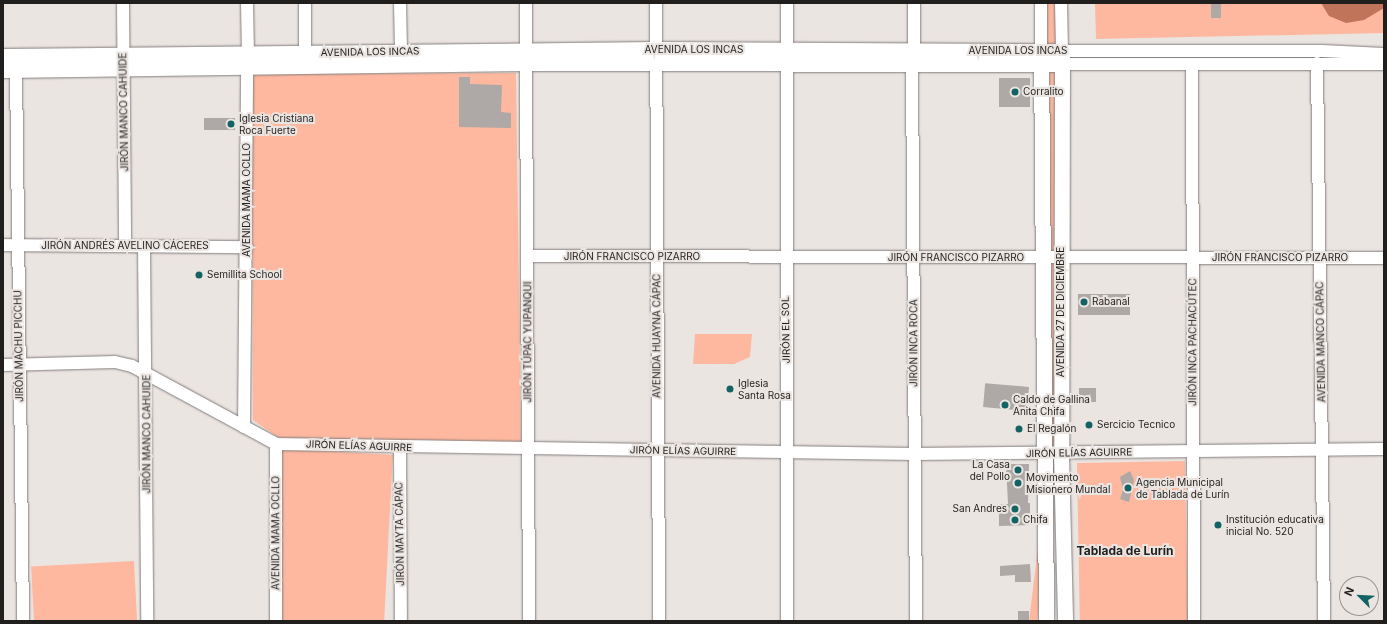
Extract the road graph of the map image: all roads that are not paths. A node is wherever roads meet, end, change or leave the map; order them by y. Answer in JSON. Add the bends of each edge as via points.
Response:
{"nodes":[{"id":1,"x":123,"y":3,"type":"edge"},
{"id":2,"x":247,"y":3,"type":"edge"},
{"id":3,"x":305,"y":3,"type":"edge"},
{"id":4,"x":400,"y":3,"type":"edge"},
{"id":5,"x":526,"y":3,"type":"edge"},
{"id":6,"x":656,"y":3,"type":"edge"},
{"id":7,"x":787,"y":3,"type":"edge"},
{"id":8,"x":914,"y":3,"type":"edge"},
{"id":9,"x":1041,"y":3,"type":"edge"},
{"id":10,"x":1061,"y":3,"type":"edge"},
{"id":11,"x":401,"y":52,"type":"junction"},
{"id":12,"x":305,"y":53,"type":"junction"},
{"id":13,"x":124,"y":54,"type":"junction"},
{"id":14,"x":1384,"y":54,"type":"edge"},
{"id":15,"x":3,"y":56,"type":"edge"},
{"id":16,"x":656,"y":56,"type":"junction"},
{"id":17,"x":787,"y":56,"type":"junction"},
{"id":18,"x":526,"y":57,"type":"junction"},
{"id":19,"x":913,"y":58,"type":"junction"},
{"id":20,"x":1041,"y":58,"type":"junction"},
{"id":21,"x":1062,"y":58,"type":"junction"},
{"id":22,"x":248,"y":61,"type":"junction"},
{"id":23,"x":1317,"y":63,"type":"junction"},
{"id":24,"x":1192,"y":64,"type":"junction"},
{"id":25,"x":1384,"y":64,"type":"edge"},
{"id":26,"x":124,"y":69,"type":"junction"},
{"id":27,"x":9,"y":70,"type":"edge"},
{"id":28,"x":3,"y":245,"type":"edge"},
{"id":29,"x":18,"y":245,"type":"junction"},
{"id":30,"x":125,"y":246,"type":"junction"},
{"id":31,"x":144,"y":246,"type":"junction"},
{"id":32,"x":247,"y":247,"type":"junction"},
{"id":33,"x":527,"y":256,"type":"junction"},
{"id":34,"x":657,"y":257,"type":"junction"},
{"id":35,"x":786,"y":258,"type":"junction"},
{"id":36,"x":913,"y":258,"type":"junction"},
{"id":37,"x":1320,"y":258,"type":"junction"},
{"id":38,"x":1384,"y":258,"type":"edge"},
{"id":39,"x":1044,"y":259,"type":"junction"},
{"id":40,"x":1061,"y":259,"type":"junction"},
{"id":41,"x":1193,"y":259,"type":"junction"},
{"id":42,"x":3,"y":365,"type":"edge"},
{"id":43,"x":19,"y":365,"type":"junction"},
{"id":44,"x":147,"y":372,"type":"junction"},
{"id":45,"x":244,"y":427,"type":"junction"},
{"id":46,"x":276,"y":444,"type":"junction"},
{"id":47,"x":400,"y":448,"type":"junction"},
{"id":48,"x":528,"y":449,"type":"junction"},
{"id":49,"x":1384,"y":449,"type":"edge"},
{"id":50,"x":658,"y":450,"type":"junction"},
{"id":51,"x":1322,"y":451,"type":"junction"},
{"id":52,"x":788,"y":452,"type":"junction"},
{"id":53,"x":1193,"y":452,"type":"junction"},
{"id":54,"x":914,"y":454,"type":"junction"},
{"id":55,"x":1044,"y":454,"type":"junction"},
{"id":56,"x":1061,"y":454,"type":"junction"},
{"id":57,"x":23,"y":621,"type":"edge"},
{"id":58,"x":147,"y":621,"type":"edge"},
{"id":59,"x":276,"y":621,"type":"edge"},
{"id":60,"x":401,"y":621,"type":"edge"},
{"id":61,"x":529,"y":621,"type":"edge"},
{"id":62,"x":659,"y":621,"type":"edge"},
{"id":63,"x":788,"y":621,"type":"edge"},
{"id":64,"x":916,"y":621,"type":"edge"},
{"id":65,"x":1046,"y":621,"type":"edge"},
{"id":66,"x":1065,"y":621,"type":"edge"},
{"id":67,"x":1194,"y":621,"type":"edge"},
{"id":68,"x":1324,"y":621,"type":"edge"}],
"edges":[{"from":1,"to":13,"type":"street","name":"JIRÓN MANCO CAHUIDE"},
{"from":2,"to":22,"type":"street","name":"AVENIDA MAMA OCLLO"},
{"from":3,"to":12,"type":"street"},
{"from":4,"to":11,"type":"street"},
{"from":5,"to":18,"type":"street","name":"JIRÓN TÚPAC YUPANQUI"},
{"from":6,"to":16,"type":"street","name":"AVENIDA HUAYNA CÁPAC"},
{"from":7,"to":17,"type":"street","name":"JIRÓN EL SOL"},
{"from":8,"to":19,"type":"street","name":"JIRÓN INCA ROCA"},
{"from":9,"to":20,"type":"street","name":"AVENIDA 27 DE DICIEMBRE"},
{"from":10,"to":21,"type":"street","name":"AVENIDA 27 DE DICIEMBRE"},
{"from":11,"to":12,"type":"street","name":"AVENIDA LOS INCAS"},
{"from":11,"to":18,"type":"street","name":"AVENIDA LOS INCAS"},
{"from":12,"to":22,"type":"street","name":"AVENIDA LOS INCAS"},
{"from":13,"to":15,"type":"street","name":"AVENIDA LOS INCAS"},
{"from":13,"to":22,"type":"street","name":"AVENIDA LOS INCAS"},
{"from":13,"to":26,"type":"street","name":"JIRÓN MANCO CAHUIDE"},
{"from":14,"to":21,"type":"street","name":"AVENIDA LOS INCAS","via":[[1322,51]]},
{"from":16,"to":17,"type":"street","name":"AVENIDA LOS INCAS"},
{"from":16,"to":18,"type":"street","name":"AVENIDA LOS INCAS"},
{"from":16,"to":34,"type":"street","name":"AVENIDA HUAYNA CÁPAC"},
{"from":17,"to":19,"type":"street","name":"AVENIDA LOS INCAS"},
{"from":17,"to":35,"type":"street","name":"JIRÓN EL SOL"},
{"from":18,"to":22,"type":"street","name":"AVENIDA LOS INCAS"},
{"from":18,"to":33,"type":"street","name":"JIRÓN TÚPAC YUPANQUI"},
{"from":19,"to":20,"type":"street","name":"AVENIDA LOS INCAS"},
{"from":19,"to":36,"type":"street","name":"JIRÓN INCA ROCA"},
{"from":20,"to":21,"type":"street","name":"AVENIDA LOS INCAS"},
{"from":20,"to":39,"type":"street","name":"AVENIDA 27 DE DICIEMBRE"},
{"from":21,"to":24,"type":"street","name":"AVENIDA LOS INCAS"},
{"from":21,"to":40,"type":"street","name":"AVENIDA 27 DE DICIEMBRE"},
{"from":22,"to":26,"type":"street","name":"AVENIDA LOS INCAS"},
{"from":22,"to":32,"type":"street","name":"AVENIDA MAMA OCLLO"},
{"from":23,"to":24,"type":"street","name":"AVENIDA LOS INCAS"},
{"from":23,"to":25,"type":"street","name":"AVENIDA LOS INCAS"},
{"from":23,"to":37,"type":"street","name":"AVENIDA MANCO CÁPAC"},
{"from":24,"to":41,"type":"street","name":"JIRÓN INCA PACHACÚTEC"},
{"from":26,"to":27,"type":"street","name":"AVENIDA LOS INCAS"},
{"from":26,"to":30,"type":"street","name":"JIRÓN MANCO CAHUIDE"},
{"from":27,"to":29,"type":"street","name":"JIRÓN MACHU PICCHU"},
{"from":28,"to":29,"type":"street","name":"JIRÓN ANDRÉS AVELINO CÁCERES"},
{"from":29,"to":30,"type":"street","name":"JIRÓN ANDRÉS AVELINO CÁCERES"},
{"from":29,"to":43,"type":"street","name":"JIRÓN MACHU PICCHU"},
{"from":30,"to":31,"type":"street","name":"JIRÓN ANDRÉS AVELINO CÁCERES"},
{"from":31,"to":32,"type":"street","name":"JIRÓN ANDRÉS AVELINO CÁCERES"},
{"from":31,"to":44,"type":"street","name":"JIRÓN MANCO CAHUIDE"},
{"from":32,"to":45,"type":"street","name":"AVENIDA MAMA OCLLO"},
{"from":33,"to":34,"type":"street","name":"JIRÓN FRANCISCO PIZARRO"},
{"from":33,"to":48,"type":"street","name":"JIRÓN TÚPAC YUPANQUI"},
{"from":34,"to":35,"type":"street","name":"JIRÓN FRANCISCO PIZARRO"},
{"from":34,"to":50,"type":"street","name":"AVENIDA HUAYNA CÁPAC"},
{"from":35,"to":36,"type":"street","name":"JIRÓN FRANCISCO PIZARRO"},
{"from":35,"to":52,"type":"street","name":"JIRÓN EL SOL"},
{"from":36,"to":39,"type":"street","name":"JIRÓN FRANCISCO PIZARRO"},
{"from":36,"to":54,"type":"street","name":"JIRÓN INCA ROCA"},
{"from":37,"to":38,"type":"street","name":"JIRÓN FRANCISCO PIZARRO"},
{"from":37,"to":41,"type":"street","name":"JIRÓN FRANCISCO PIZARRO"},
{"from":37,"to":51,"type":"street","name":"AVENIDA MANCO CÁPAC"},
{"from":39,"to":40,"type":"street","name":"JIRÓN FRANCISCO PIZARRO"},
{"from":39,"to":55,"type":"street","name":"AVENIDA 27 DE DICIEMBRE"},
{"from":40,"to":41,"type":"street","name":"JIRÓN FRANCISCO PIZARRO"},
{"from":40,"to":56,"type":"street","name":"AVENIDA 27 DE DICIEMBRE"},
{"from":41,"to":53,"type":"street","name":"JIRÓN INCA PACHACÚTEC"},
{"from":42,"to":43,"type":"street","name":"JIRÓN ELÍAS AGUIRRE"},
{"from":43,"to":44,"type":"street","name":"JIRÓN ELÍAS AGUIRRE","via":[[115,362]]},
{"from":43,"to":57,"type":"street","name":"JIRÓN MACHU PICCHU"},
{"from":44,"to":45,"type":"street","name":"JIRÓN ELÍAS AGUIRRE"},
{"from":44,"to":58,"type":"street","name":"JIRÓN MANCO CAHUIDE"},
{"from":45,"to":46,"type":"street","name":"JIRÓN ELÍAS AGUIRRE"},
{"from":46,"to":47,"type":"street","name":"JIRÓN ELÍAS AGUIRRE"},
{"from":46,"to":59,"type":"street","name":"AVENIDA MAMA OCLLO"},
{"from":47,"to":48,"type":"street","name":"JIRÓN ELÍAS AGUIRRE"},
{"from":47,"to":60,"type":"street","name":"JIRÓN MAYTA CÁPAC"},
{"from":48,"to":50,"type":"street","name":"JIRÓN ELÍAS AGUIRRE"},
{"from":48,"to":61,"type":"street","name":"JIRÓN TÚPAC YUPANQUI"},
{"from":49,"to":51,"type":"street","name":"JIRÓN ELÍAS AGUIRRE"},
{"from":50,"to":52,"type":"street","name":"JIRÓN ELÍAS AGUIRRE"},
{"from":50,"to":62,"type":"street","name":"AVENIDA HUAYNA CÁPAC"},
{"from":51,"to":53,"type":"street","name":"JIRÓN ELÍAS AGUIRRE"},
{"from":51,"to":68,"type":"street","name":"AVENIDA MANCO CÁPAC"},
{"from":52,"to":54,"type":"street","name":"JIRÓN ELÍAS AGUIRRE"},
{"from":52,"to":63,"type":"street","name":"JIRÓN EL SOL"},
{"from":53,"to":56,"type":"street","name":"JIRÓN ELÍAS AGUIRRE"},
{"from":53,"to":67,"type":"street","name":"JIRÓN INCA PACHACÚTEC"},
{"from":54,"to":55,"type":"street","name":"JIRÓN ELÍAS AGUIRRE"},
{"from":54,"to":64,"type":"street","name":"JIRÓN INCA ROCA"},
{"from":55,"to":56,"type":"street","name":"JIRÓN ELÍAS AGUIRRE"},
{"from":55,"to":65,"type":"street","name":"AVENIDA 27 DE DICIEMBRE"},
{"from":56,"to":66,"type":"street","name":"AVENIDA 27 DE DICIEMBRE"}]}
